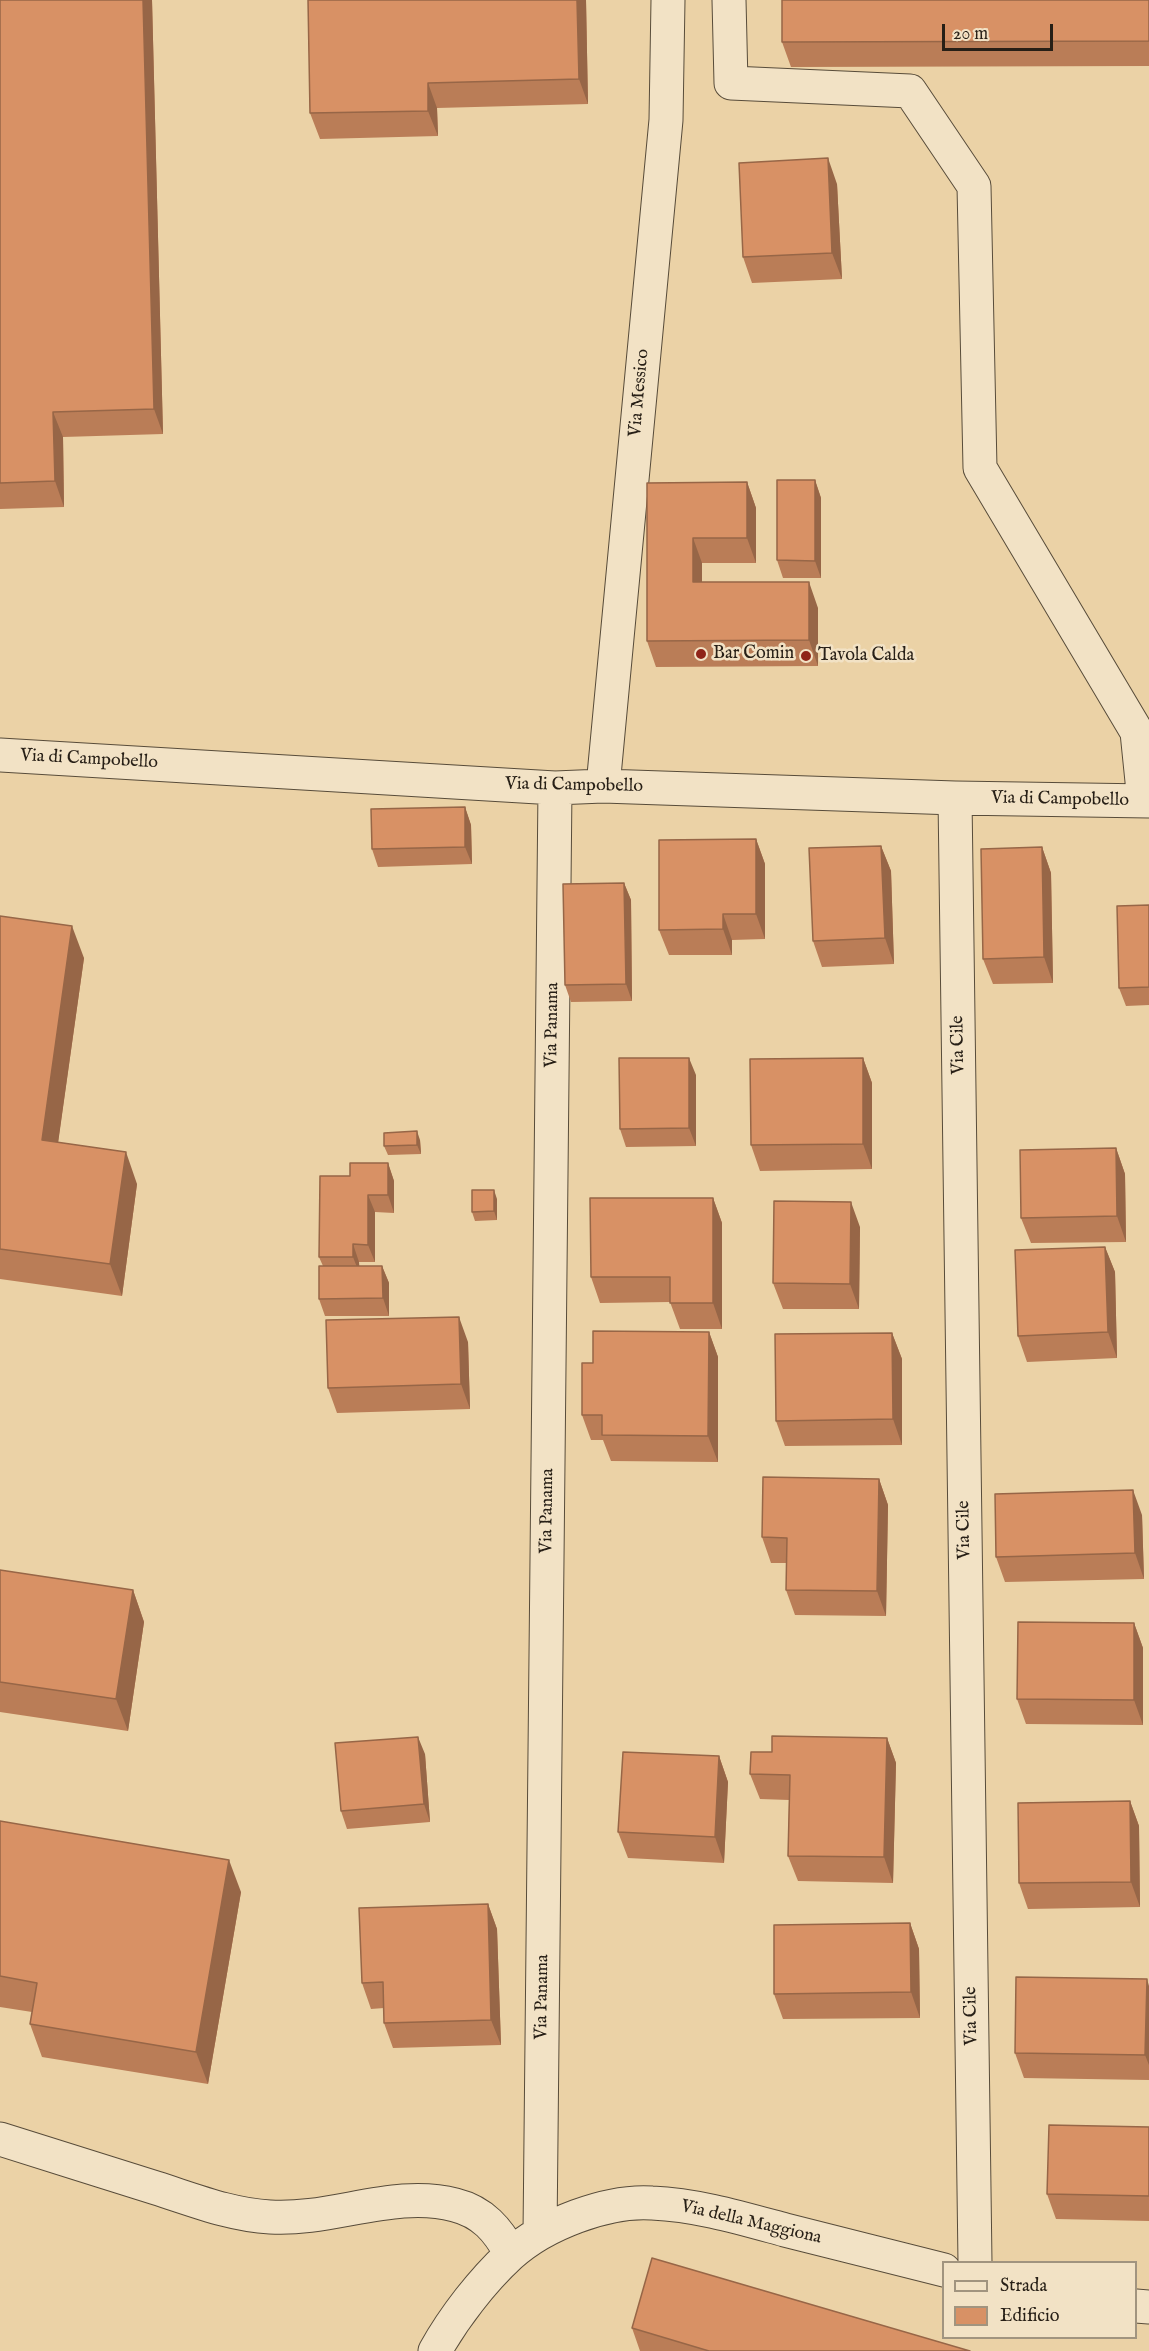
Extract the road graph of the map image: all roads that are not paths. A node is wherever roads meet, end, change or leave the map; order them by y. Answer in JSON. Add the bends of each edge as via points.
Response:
{"nodes":[{"id":1,"x":668,"y":0,"type":"edge"},
{"id":2,"x":729,"y":0,"type":"edge"},
{"id":3,"x":0,"y":755,"type":"edge"},
{"id":4,"x":603,"y":786,"type":"junction"},
{"id":5,"x":555,"y":788,"type":"junction"},
{"id":6,"x":955,"y":798,"type":"junction"},
{"id":7,"x":1146,"y":801,"type":"edge"},
{"id":8,"x":0,"y":2139,"type":"edge"},
{"id":9,"x":540,"y":2233,"type":"junction"},
{"id":10,"x":511,"y":2254,"type":"junction"},
{"id":11,"x":975,"y":2261,"type":"edge"},
{"id":12,"x":942,"y":2269,"type":"edge"},
{"id":13,"x":435,"y":2351,"type":"edge"}],
"edges":[{"from":1,"to":4,"type":"street","name":"Via Messico","via":[[666,120]]},
{"from":2,"to":7,"type":"street","via":[[731,83],[910,91],[974,186],[980,468],[1137,732]]},
{"from":3,"to":5,"type":"street","name":"Via di Campobello"},
{"from":4,"to":5,"type":"street","name":"Via di Campobello"},
{"from":4,"to":6,"type":"street","name":"Via di Campobello"},
{"from":5,"to":9,"type":"street","name":"Via Panama"},
{"from":6,"to":7,"type":"street","name":"Via di Campobello"},
{"from":6,"to":11,"type":"street","name":"Via Cile"},
{"from":8,"to":10,"type":"street","via":[[240,2214],[290,2217],[419,2200],[454,2204],[485,2218]]},
{"from":9,"to":10,"type":"street","name":"Via della Maggiona"},
{"from":9,"to":12,"type":"street","name":"Via della Maggiona","via":[[578,2216],[650,2202],[705,2209]]},
{"from":10,"to":13,"type":"street","name":"Via della Maggiona","via":[[468,2302]]}]}
